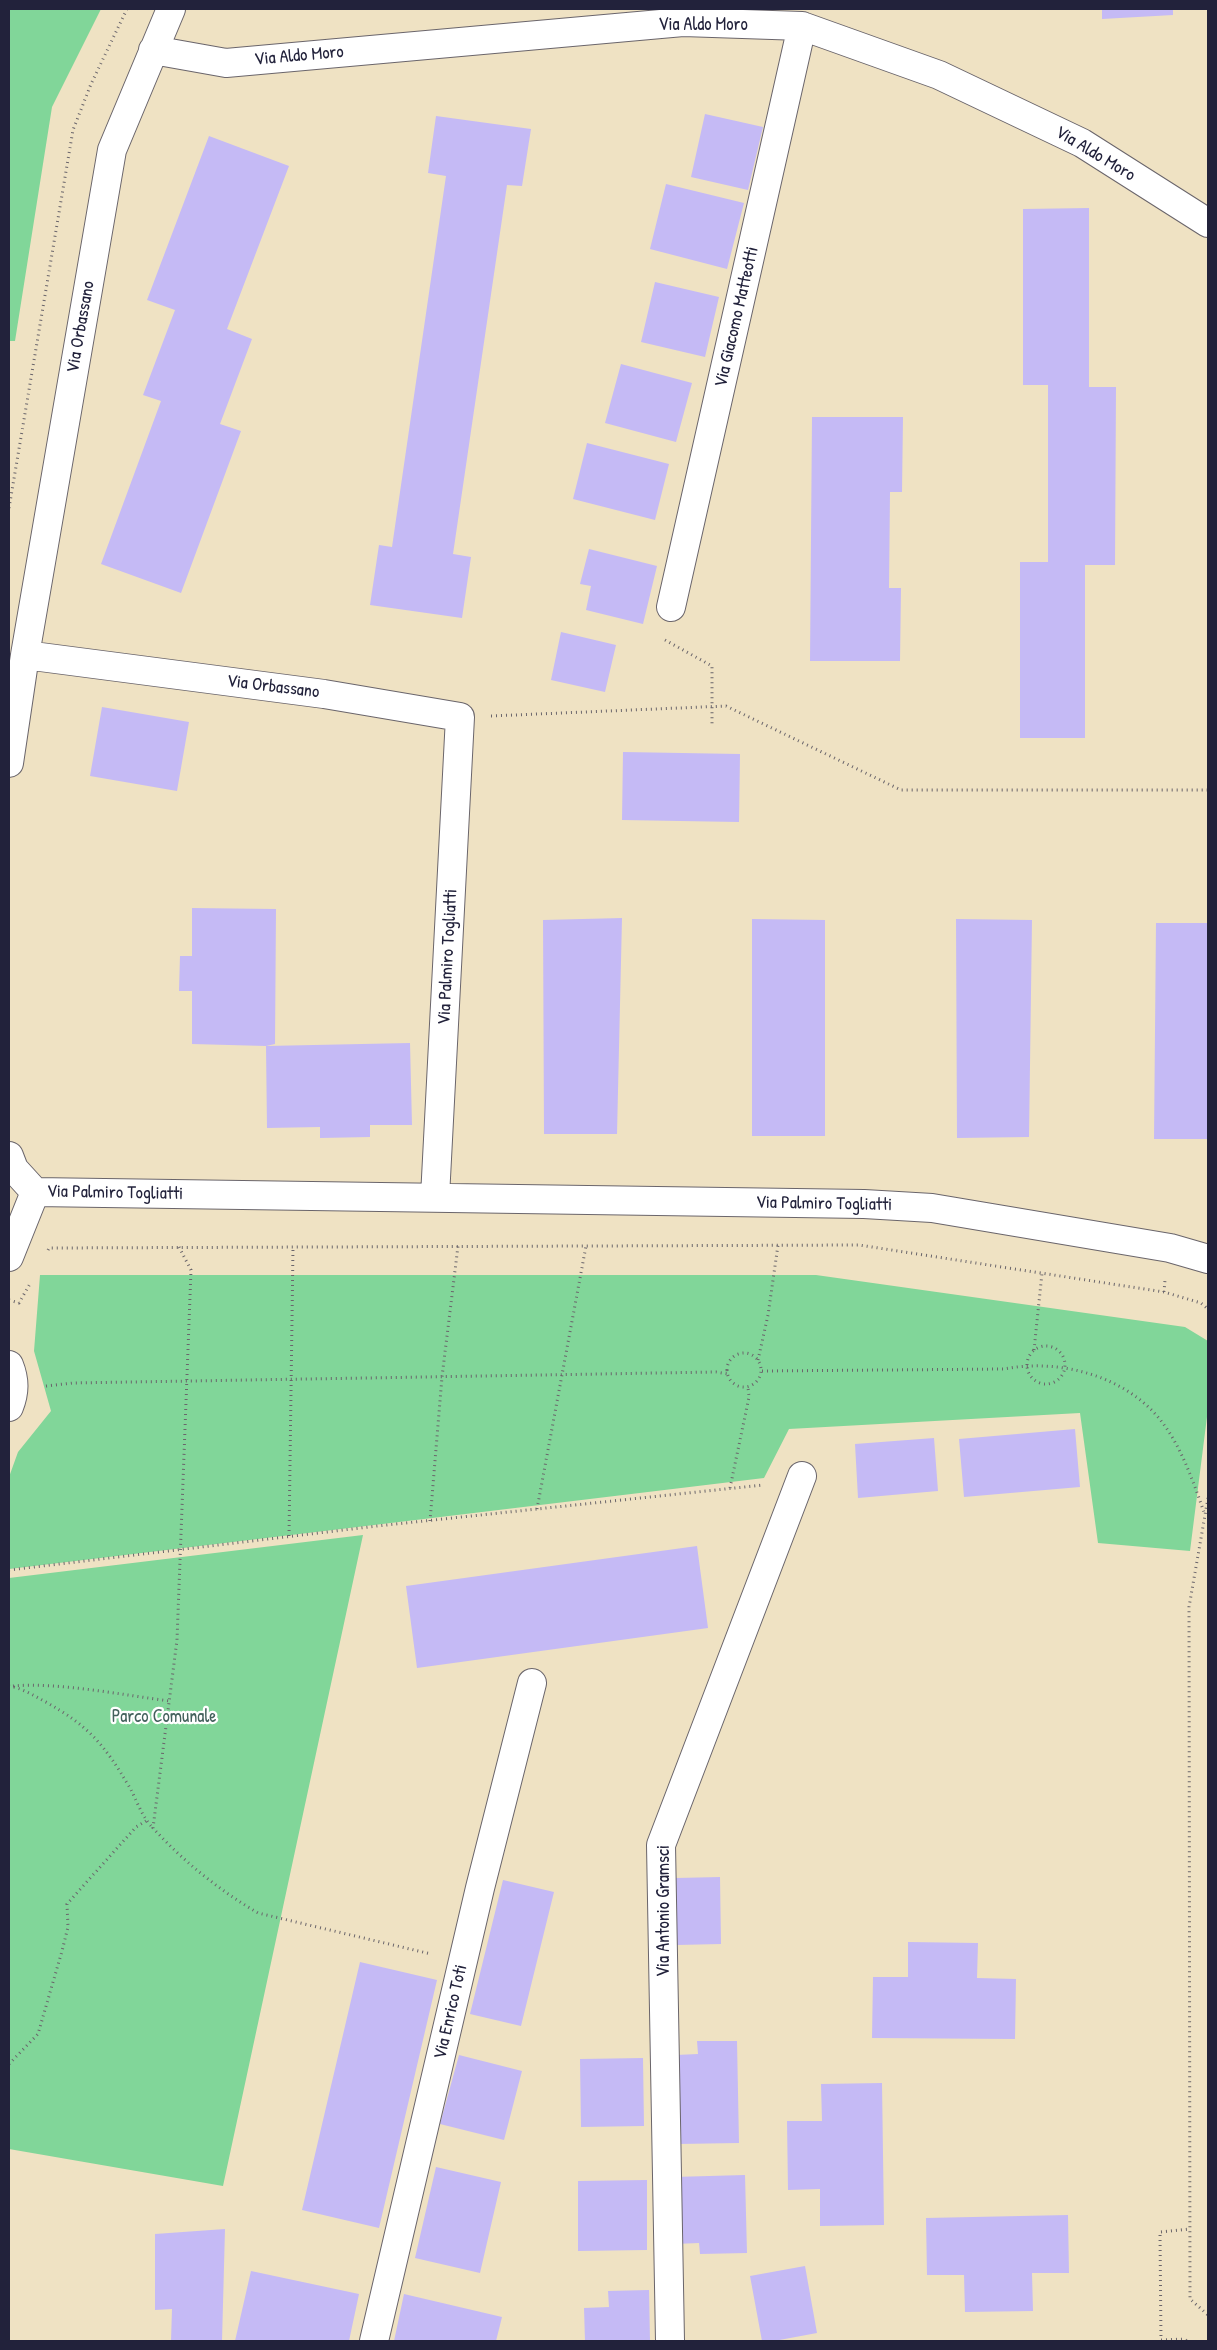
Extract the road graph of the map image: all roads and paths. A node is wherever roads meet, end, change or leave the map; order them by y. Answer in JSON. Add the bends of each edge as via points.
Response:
{"nodes":[{"id":1,"x":127,"y":9,"type":"edge"},
{"id":2,"x":171,"y":9,"type":"edge"},
{"id":3,"x":802,"y":26,"type":"junction"},
{"id":4,"x":152,"y":50,"type":"junction"},
{"id":5,"x":1208,"y":223,"type":"edge"},
{"id":6,"x":9,"y":508,"type":"edge"},
{"id":7,"x":671,"y":607,"type":"joint"},
{"id":8,"x":25,"y":655,"type":"junction"},
{"id":9,"x":712,"y":707,"type":"junction"},
{"id":10,"x":460,"y":717,"type":"junction"},
{"id":11,"x":712,"y":724,"type":"dead end"},
{"id":12,"x":9,"y":763,"type":"edge"},
{"id":13,"x":1208,"y":790,"type":"edge"},
{"id":14,"x":9,"y":1156,"type":"edge"},
{"id":15,"x":35,"y":1192,"type":"junction"},
{"id":16,"x":435,"y":1197,"type":"junction"},
{"id":17,"x":778,"y":1245,"type":"junction"},
{"id":18,"x":458,"y":1246,"type":"junction"},
{"id":19,"x":586,"y":1246,"type":"junction"},
{"id":20,"x":179,"y":1247,"type":"junction"},
{"id":21,"x":293,"y":1247,"type":"junction"},
{"id":22,"x":45,"y":1256,"type":"dead end"},
{"id":23,"x":9,"y":1257,"type":"edge"},
{"id":24,"x":1208,"y":1259,"type":"edge"},
{"id":25,"x":1042,"y":1273,"type":"junction"},
{"id":26,"x":32,"y":1279,"type":"dead end"},
{"id":27,"x":9,"y":1300,"type":"edge"},
{"id":28,"x":1208,"y":1309,"type":"edge"},
{"id":29,"x":1034,"y":1350,"type":"junction"},
{"id":30,"x":758,"y":1360,"type":"junction"},
{"id":31,"x":1027,"y":1365,"type":"junction"},
{"id":32,"x":1065,"y":1368,"type":"junction"},
{"id":33,"x":762,"y":1371,"type":"junction"},
{"id":34,"x":728,"y":1374,"type":"junction"},
{"id":35,"x":562,"y":1375,"type":"junction"},
{"id":36,"x":442,"y":1377,"type":"junction"},
{"id":37,"x":291,"y":1380,"type":"junction"},
{"id":38,"x":187,"y":1381,"type":"junction"},
{"id":39,"x":11,"y":1387,"type":"edge"},
{"id":40,"x":748,"y":1387,"type":"junction"},
{"id":41,"x":798,"y":1486,"type":"joint"},
{"id":42,"x":730,"y":1488,"type":"junction"},
{"id":43,"x":1208,"y":1498,"type":"edge"},
{"id":44,"x":537,"y":1509,"type":"junction"},
{"id":45,"x":1205,"y":1516,"type":"junction"},
{"id":46,"x":430,"y":1520,"type":"junction"},
{"id":47,"x":289,"y":1536,"type":"junction"},
{"id":48,"x":182,"y":1549,"type":"junction"},
{"id":49,"x":9,"y":1570,"type":"edge"},
{"id":50,"x":532,"y":1683,"type":"dead end"},
{"id":51,"x":11,"y":1686,"type":"edge"},
{"id":52,"x":170,"y":1701,"type":"junction"},
{"id":53,"x":146,"y":1821,"type":"junction"},
{"id":54,"x":153,"y":1828,"type":"junction"},
{"id":55,"x":433,"y":1945,"type":"dead end"},
{"id":56,"x":9,"y":2064,"type":"edge"},
{"id":57,"x":1190,"y":2229,"type":"junction"},
{"id":58,"x":1208,"y":2315,"type":"edge"},
{"id":59,"x":1169,"y":2340,"type":"edge"},
{"id":60,"x":374,"y":2341,"type":"edge"},
{"id":61,"x":670,"y":2341,"type":"edge"},
{"id":62,"x":1161,"y":2341,"type":"edge"},
{"id":63,"x":1187,"y":2341,"type":"edge"}],
"edges":[{"from":1,"to":6,"type":"path","via":[[73,130]]},
{"from":2,"to":4,"type":"street","name":"Via Orbassano"},
{"from":3,"to":4,"type":"street","name":"Via Aldo Moro","via":[[683,22],[226,62]]},
{"from":3,"to":5,"type":"street","name":"Via Aldo Moro","via":[[939,75],[1082,143]]},
{"from":3,"to":7,"type":"street","name":"Via Giacomo Matteotti"},
{"from":4,"to":8,"type":"street","name":"Via Orbassano","via":[[112,150]]},
{"from":7,"to":9,"type":"path","via":[[664,640],[712,666]]},
{"from":8,"to":10,"type":"street","name":"Via Orbassano","via":[[324,694]]},
{"from":8,"to":12,"type":"street","name":"Via Orbassano"},
{"from":9,"to":10,"type":"path"},
{"from":9,"to":11,"type":"path"},
{"from":9,"to":13,"type":"path","via":[[726,706],[901,790]]},
{"from":10,"to":16,"type":"street","name":"Via Palmiro Togliatti"},
{"from":14,"to":15,"type":"street","via":[[14,1170]]},
{"from":15,"to":16,"type":"street","name":"Via Palmiro Togliatti"},
{"from":15,"to":23,"type":"street"},
{"from":16,"to":24,"type":"street","name":"Via Palmiro Togliatti","via":[[932,1208],[1170,1248]]},
{"from":17,"to":19,"type":"path"},
{"from":17,"to":25,"type":"path","via":[[859,1245]]},
{"from":17,"to":30,"type":"path"},
{"from":18,"to":19,"type":"path"},
{"from":18,"to":21,"type":"path"},
{"from":18,"to":36,"type":"path"},
{"from":19,"to":35,"type":"path"},
{"from":20,"to":21,"type":"path"},
{"from":20,"to":22,"type":"path","via":[[49,1248]]},
{"from":20,"to":38,"type":"path","via":[[191,1270]]},
{"from":21,"to":37,"type":"path"},
{"from":25,"to":28,"type":"path","via":[[1164,1292],[1201,1303]]},
{"from":25,"to":29,"type":"path"},
{"from":26,"to":27,"type":"path","via":[[19,1303]]},
{"from":29,"to":31,"type":"path"},
{"from":29,"to":32,"type":"path","via":[[1052,1347],[1062,1355]]},
{"from":30,"to":33,"type":"path"},
{"from":30,"to":34,"type":"path","via":[[748,1353],[737,1355],[729,1363]]},
{"from":31,"to":32,"type":"path"},
{"from":31,"to":32,"type":"path","via":[[1032,1378],[1042,1384],[1054,1382]]},
{"from":31,"to":33,"type":"path"},
{"from":32,"to":45,"type":"path","via":[[1096,1375],[1146,1405],[1162,1422],[1186,1466]]},
{"from":33,"to":40,"type":"path","via":[[758,1381]]},
{"from":34,"to":35,"type":"path"},
{"from":34,"to":40,"type":"path","via":[[733,1383]]},
{"from":35,"to":36,"type":"path"},
{"from":35,"to":44,"type":"path"},
{"from":36,"to":37,"type":"path"},
{"from":36,"to":46,"type":"path"},
{"from":37,"to":38,"type":"path"},
{"from":37,"to":47,"type":"path"},
{"from":38,"to":39,"type":"path"},
{"from":38,"to":48,"type":"path"},
{"from":40,"to":42,"type":"path","via":[[749,1397]]},
{"from":41,"to":42,"type":"path","via":[[770,1484]]},
{"from":41,"to":61,"type":"street","name":"Via Antonio Gramsci","via":[[661,1844]]},
{"from":42,"to":44,"type":"path"},
{"from":43,"to":45,"type":"path"},
{"from":44,"to":46,"type":"path"},
{"from":45,"to":57,"type":"path","via":[[1189,1607]]},
{"from":46,"to":47,"type":"path"},
{"from":47,"to":48,"type":"path"},
{"from":48,"to":49,"type":"path"},
{"from":48,"to":52,"type":"path"},
{"from":50,"to":60,"type":"street","name":"Via Enrico Toti","via":[[480,1888]]},
{"from":51,"to":52,"type":"path"},
{"from":51,"to":53,"type":"path","via":[[60,1710],[92,1733],[130,1789]]},
{"from":52,"to":54,"type":"path"},
{"from":53,"to":54,"type":"path"},
{"from":53,"to":56,"type":"path","via":[[136,1827],[67,1904],[68,1927],[38,2034]]},
{"from":54,"to":55,"type":"path","via":[[180,1857],[258,1913],[431,1954]]},
{"from":57,"to":58,"type":"path","via":[[1190,2299]]},
{"from":57,"to":62,"type":"path","via":[[1160,2232]]},
{"from":59,"to":62,"type":"path"},
{"from":59,"to":63,"type":"path"}]}
